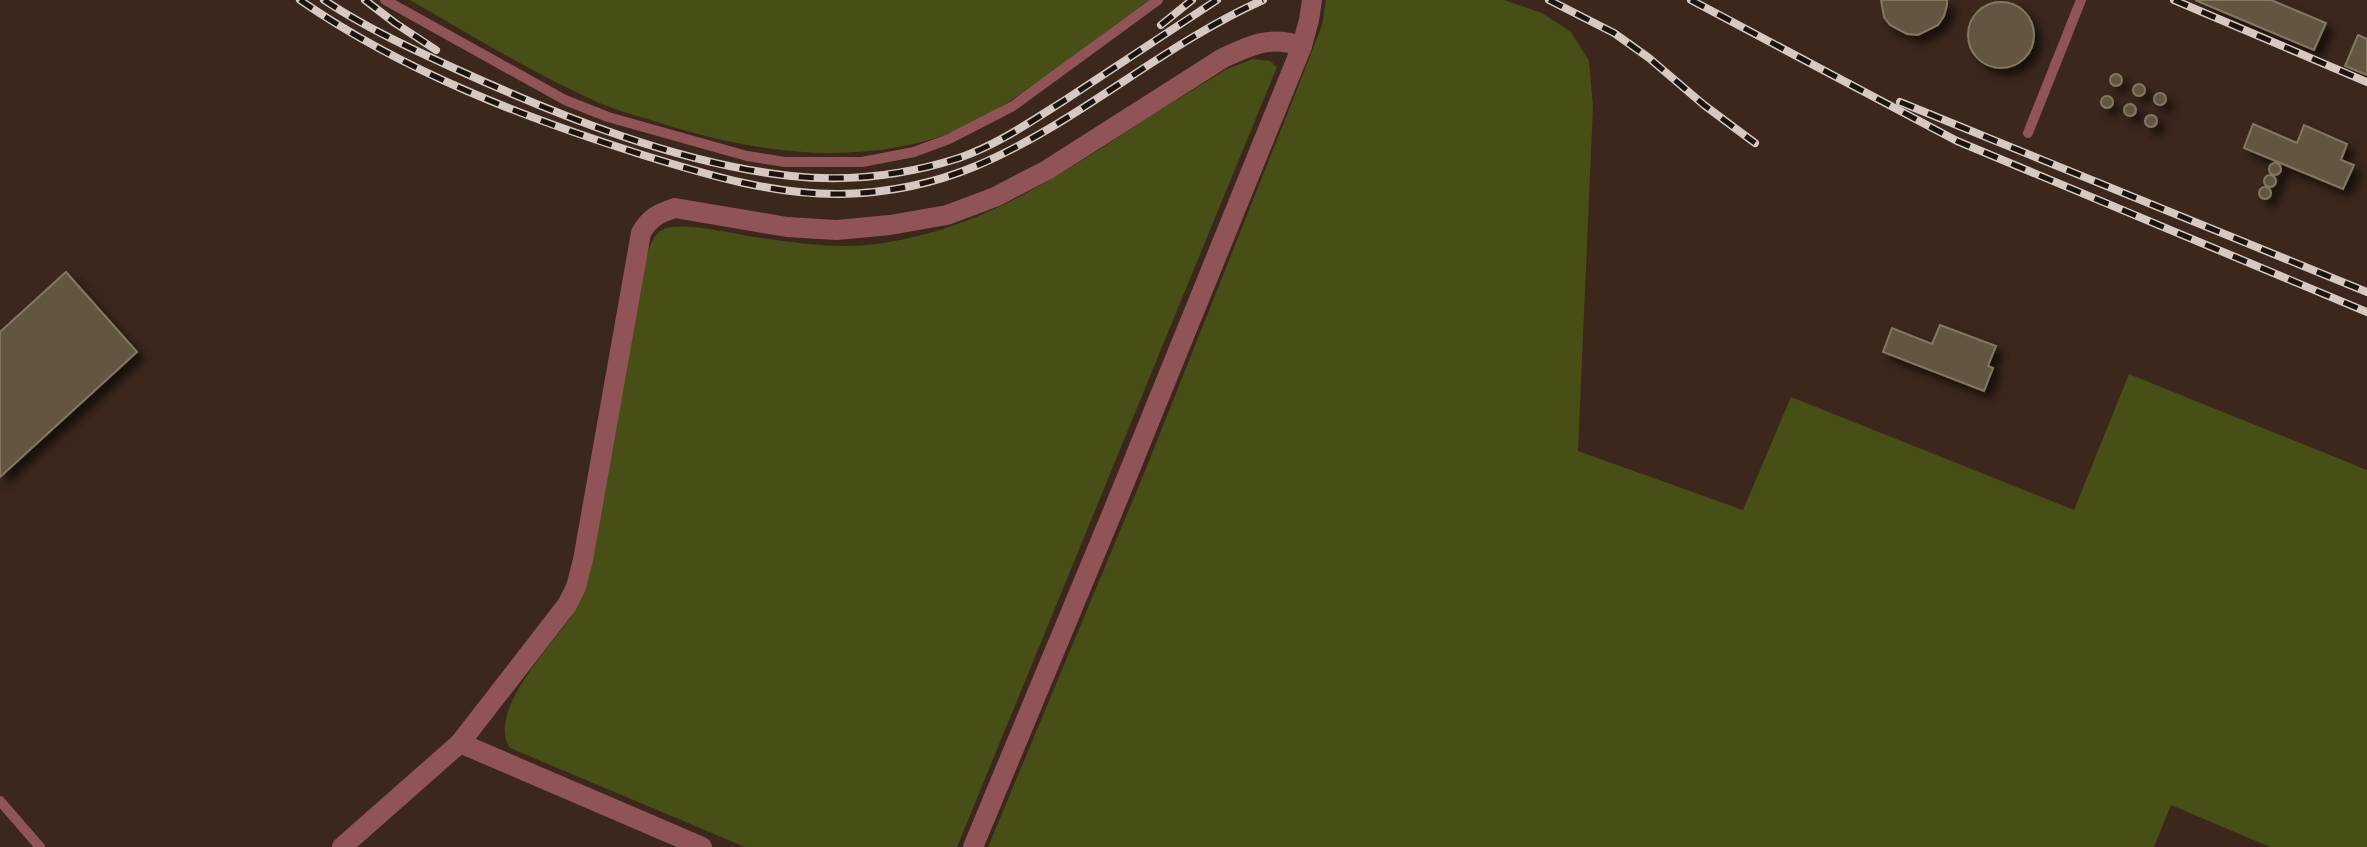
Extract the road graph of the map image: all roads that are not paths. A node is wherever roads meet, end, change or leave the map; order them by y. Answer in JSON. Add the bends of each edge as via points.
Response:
{"nodes":[{"id":1,"x":385,"y":0,"type":"edge"},
{"id":2,"x":1158,"y":0,"type":"edge"},
{"id":3,"x":1312,"y":0,"type":"edge"},
{"id":4,"x":2081,"y":0,"type":"edge"},
{"id":5,"x":1302,"y":46,"type":"junction"},
{"id":6,"x":2028,"y":133,"type":"dead end"},
{"id":7,"x":460,"y":743,"type":"junction"},
{"id":8,"x":0,"y":801,"type":"edge"},
{"id":9,"x":40,"y":847,"type":"edge"},
{"id":10,"x":342,"y":847,"type":"edge"},
{"id":11,"x":702,"y":847,"type":"edge"},
{"id":12,"x":973,"y":847,"type":"edge"}],
"edges":[{"from":1,"to":2,"type":"lane","via":[[565,100],[692,142],[785,162],[862,162],[949,139],[1013,106]]},
{"from":3,"to":5,"type":"street"},
{"from":4,"to":6,"type":"lane"},
{"from":5,"to":7,"type":"street","via":[[1271,40],[1250,45],[1047,170],[947,215],[837,230],[675,208],[647,221],[576,587]]},
{"from":5,"to":12,"type":"street"},
{"from":7,"to":10,"type":"street"},
{"from":7,"to":11,"type":"street"},
{"from":8,"to":9,"type":"lane"}]}
